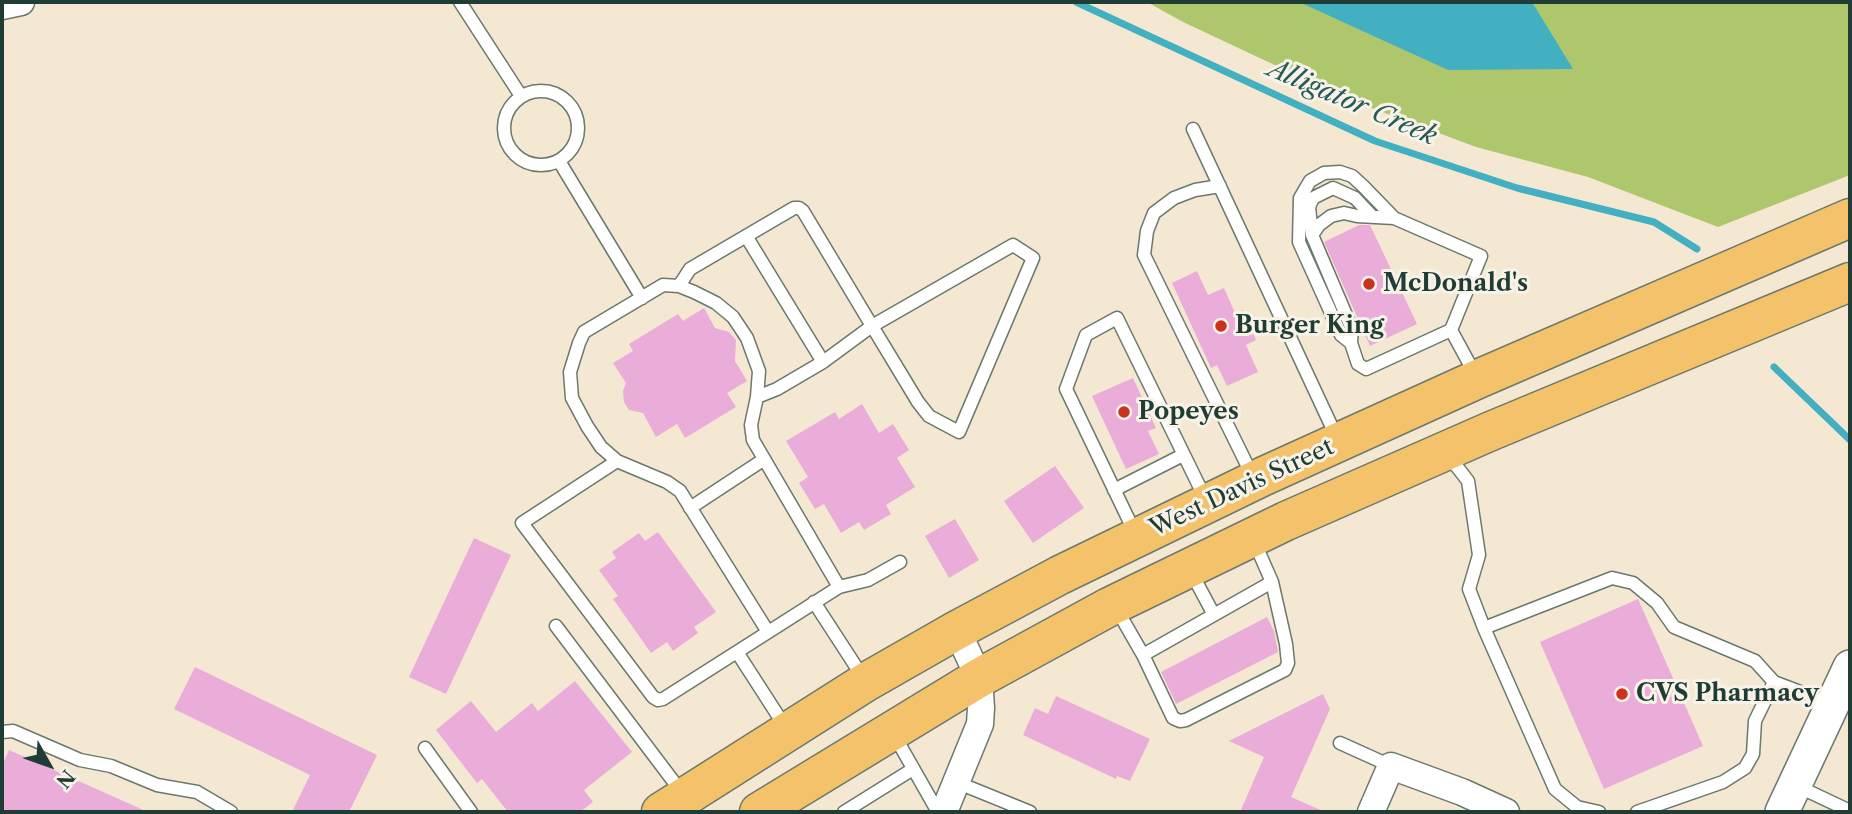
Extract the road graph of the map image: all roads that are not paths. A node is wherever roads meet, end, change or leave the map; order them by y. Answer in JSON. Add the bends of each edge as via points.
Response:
{"nodes":[{"id":1,"x":21,"y":2,"type":"edge"},
{"id":2,"x":460,"y":2,"type":"edge"},
{"id":3,"x":2,"y":6,"type":"edge"},
{"id":4,"x":521,"y":96,"type":"junction"},
{"id":5,"x":1193,"y":129,"type":"dead end"},
{"id":6,"x":559,"y":161,"type":"junction"},
{"id":7,"x":1220,"y":186,"type":"junction"},
{"id":8,"x":1372,"y":216,"type":"junction"},
{"id":9,"x":1394,"y":218,"type":"junction"},
{"id":10,"x":1850,"y":218,"type":"edge"},
{"id":11,"x":1312,"y":235,"type":"junction"},
{"id":12,"x":746,"y":236,"type":"junction"},
{"id":13,"x":1849,"y":283,"type":"edge"},
{"id":14,"x":679,"y":286,"type":"junction"},
{"id":15,"x":642,"y":298,"type":"junction"},
{"id":16,"x":872,"y":327,"type":"junction"},
{"id":17,"x":1451,"y":330,"type":"junction"},
{"id":18,"x":1351,"y":343,"type":"junction"},
{"id":19,"x":823,"y":362,"type":"junction"},
{"id":20,"x":1478,"y":379,"type":"junction"},
{"id":21,"x":757,"y":397,"type":"junction"},
{"id":22,"x":1339,"y":442,"type":"junction"},
{"id":23,"x":1445,"y":451,"type":"junction"},
{"id":24,"x":1183,"y":455,"type":"junction"},
{"id":25,"x":764,"y":460,"type":"junction"},
{"id":26,"x":617,"y":461,"type":"junction"},
{"id":27,"x":1254,"y":481,"type":"junction"},
{"id":28,"x":1114,"y":490,"type":"junction"},
{"id":29,"x":1207,"y":503,"type":"junction"},
{"id":30,"x":690,"y":508,"type":"junction"},
{"id":31,"x":1137,"y":537,"type":"junction"},
{"id":32,"x":1252,"y":537,"type":"junction"},
{"id":33,"x":900,"y":562,"type":"dead end"},
{"id":34,"x":1189,"y":568,"type":"junction"},
{"id":35,"x":1272,"y":582,"type":"junction"},
{"id":36,"x":839,"y":587,"type":"junction"},
{"id":37,"x":814,"y":602,"type":"junction"},
{"id":38,"x":1115,"y":605,"type":"junction"},
{"id":39,"x":1214,"y":615,"type":"junction"},
{"id":40,"x":556,"y":626,"type":"dead end"},
{"id":41,"x":1484,"y":628,"type":"junction"},
{"id":42,"x":957,"y":630,"type":"junction"},
{"id":43,"x":768,"y":632,"type":"junction"},
{"id":44,"x":737,"y":652,"type":"junction"},
{"id":45,"x":1143,"y":655,"type":"junction"},
{"id":46,"x":1850,"y":667,"type":"edge"},
{"id":47,"x":979,"y":678,"type":"junction"},
{"id":48,"x":1774,"y":681,"type":"junction"},
{"id":49,"x":866,"y":682,"type":"junction"},
{"id":50,"x":1832,"y":704,"type":"junction"},
{"id":51,"x":891,"y":730,"type":"junction"},
{"id":52,"x":788,"y":731,"type":"junction"},
{"id":53,"x":2,"y":732,"type":"edge"},
{"id":54,"x":1340,"y":743,"type":"dead end"},
{"id":55,"x":425,"y":748,"type":"dead end"},
{"id":56,"x":1391,"y":766,"type":"junction"},
{"id":57,"x":913,"y":769,"type":"junction"},
{"id":58,"x":956,"y":782,"type":"junction"},
{"id":59,"x":1789,"y":798,"type":"edge"},
{"id":60,"x":673,"y":805,"type":"edge"},
{"id":61,"x":774,"y":808,"type":"edge"},
{"id":62,"x":1850,"y":811,"type":"edge"},
{"id":63,"x":231,"y":812,"type":"edge"},
{"id":64,"x":471,"y":812,"type":"edge"},
{"id":65,"x":844,"y":812,"type":"edge"},
{"id":66,"x":938,"y":812,"type":"edge"},
{"id":67,"x":944,"y":812,"type":"edge"},
{"id":68,"x":1030,"y":812,"type":"edge"},
{"id":69,"x":1371,"y":812,"type":"edge"},
{"id":70,"x":1506,"y":812,"type":"edge"},
{"id":71,"x":1599,"y":812,"type":"edge"},
{"id":72,"x":1637,"y":812,"type":"edge"}],
"edges":[{"from":1,"to":3,"type":"street"},
{"from":2,"to":4,"type":"lane"},
{"from":4,"to":6,"type":"lane","via":[[506,114],[503,127],[512,152],[534,165]]},
{"from":4,"to":6,"type":"lane","via":[[551,91],[575,111],[576,141]]},
{"from":5,"to":7,"type":"lane"},
{"from":6,"to":15,"type":"lane"},
{"from":7,"to":22,"type":"lane"},
{"from":7,"to":27,"type":"lane","via":[[1174,198],[1154,213],[1143,255]]},
{"from":8,"to":9,"type":"lane"},
{"from":8,"to":11,"type":"lane","via":[[1331,216]]},
{"from":8,"to":11,"type":"lane","via":[[1355,198],[1333,188],[1313,198],[1309,207]]},
{"from":9,"to":17,"type":"lane","via":[[1480,256]]},
{"from":9,"to":18,"type":"lane","via":[[1352,176],[1340,172],[1324,173],[1310,181],[1300,198],[1299,242],[1341,335]]},
{"from":10,"to":20,"type":"main road","name":"West Davis Street"},
{"from":11,"to":18,"type":"lane","via":[[1352,329]]},
{"from":12,"to":14,"type":"lane","via":[[690,269]]},
{"from":12,"to":16,"type":"lane","via":[[799,208]]},
{"from":12,"to":19,"type":"lane"},
{"from":13,"to":23,"type":"main road","name":"West Davis Street"},
{"from":14,"to":15,"type":"lane","via":[[663,285]]},
{"from":14,"to":21,"type":"lane","via":[[716,303],[733,317],[754,354],[759,371]]},
{"from":15,"to":26,"type":"lane","via":[[584,332],[570,372],[572,398],[582,417],[601,447]]},
{"from":16,"to":16,"type":"lane","via":[[929,416],[959,432],[1033,258],[1013,245]]},
{"from":16,"to":19,"type":"lane"},
{"from":17,"to":18,"type":"lane","via":[[1366,369],[1358,364]]},
{"from":17,"to":20,"type":"lane"},
{"from":19,"to":21,"type":"lane"},
{"from":20,"to":22,"type":"main road","name":"West Davis Street"},
{"from":20,"to":23,"type":"main road","via":[[1481,405],[1470,428]]},
{"from":21,"to":25,"type":"lane","via":[[751,432]]},
{"from":22,"to":27,"type":"main road","name":"West Davis Street"},
{"from":23,"to":32,"type":"main road","name":"West Davis Street"},
{"from":23,"to":41,"type":"lane","via":[[1468,481],[1479,555],[1469,589]]},
{"from":24,"to":28,"type":"lane"},
{"from":24,"to":28,"type":"lane","via":[[1117,318],[1086,335],[1066,389]]},
{"from":24,"to":29,"type":"lane"},
{"from":25,"to":30,"type":"lane"},
{"from":25,"to":36,"type":"lane"},
{"from":26,"to":30,"type":"lane","via":[[674,486]]},
{"from":26,"to":44,"type":"lane","via":[[522,523],[653,697],[663,699]]},
{"from":27,"to":29,"type":"main road","name":"West Davis Street"},
{"from":28,"to":31,"type":"lane"},
{"from":29,"to":31,"type":"main road","name":"West Davis Street"},
{"from":30,"to":43,"type":"lane"},
{"from":31,"to":42,"type":"main road","name":"West Davis Street"},
{"from":32,"to":34,"type":"main road","name":"West Davis Street"},
{"from":32,"to":35,"type":"lane"},
{"from":33,"to":36,"type":"lane","via":[[868,580]]},
{"from":34,"to":38,"type":"main road","name":"West Davis Street"},
{"from":34,"to":39,"type":"lane"},
{"from":35,"to":39,"type":"lane"},
{"from":35,"to":45,"type":"lane","via":[[1286,644],[1285,670],[1180,721],[1173,718]]},
{"from":36,"to":37,"type":"lane"},
{"from":37,"to":43,"type":"lane"},
{"from":37,"to":49,"type":"lane"},
{"from":38,"to":45,"type":"lane"},
{"from":38,"to":47,"type":"main road","name":"West Davis Street"},
{"from":39,"to":45,"type":"lane"},
{"from":40,"to":60,"type":"lane"},
{"from":41,"to":48,"type":"lane","via":[[1612,578],[1633,583],[1657,603],[1674,627],[1755,661]]},
{"from":41,"to":71,"type":"lane","via":[[1555,789],[1577,807]]},
{"from":42,"to":47,"type":"street"},
{"from":42,"to":49,"type":"main road","name":"West Davis Street"},
{"from":43,"to":44,"type":"lane"},
{"from":44,"to":52,"type":"lane"},
{"from":46,"to":50,"type":"street"},
{"from":47,"to":51,"type":"main road","name":"West Davis Street"},
{"from":47,"to":58,"type":"street","via":[[980,724]]},
{"from":48,"to":50,"type":"lane"},
{"from":48,"to":72,"type":"lane","via":[[1755,721],[1753,754],[1745,768],[1724,782]]},
{"from":49,"to":52,"type":"main road","name":"West Davis Street"},
{"from":50,"to":59,"type":"street"},
{"from":51,"to":57,"type":"lane"},
{"from":51,"to":61,"type":"main road","name":"West Davis Street"},
{"from":52,"to":60,"type":"main road","name":"West Davis Street"},
{"from":53,"to":63,"type":"lane","via":[[13,731],[80,760],[111,766],[157,785],[197,792]]},
{"from":54,"to":56,"type":"lane"},
{"from":55,"to":64,"type":"lane"},
{"from":56,"to":69,"type":"street"},
{"from":56,"to":70,"type":"street"},
{"from":57,"to":65,"type":"lane"},
{"from":57,"to":66,"type":"lane"},
{"from":58,"to":67,"type":"street"},
{"from":58,"to":68,"type":"lane"},
{"from":59,"to":62,"type":"lane"}]}
